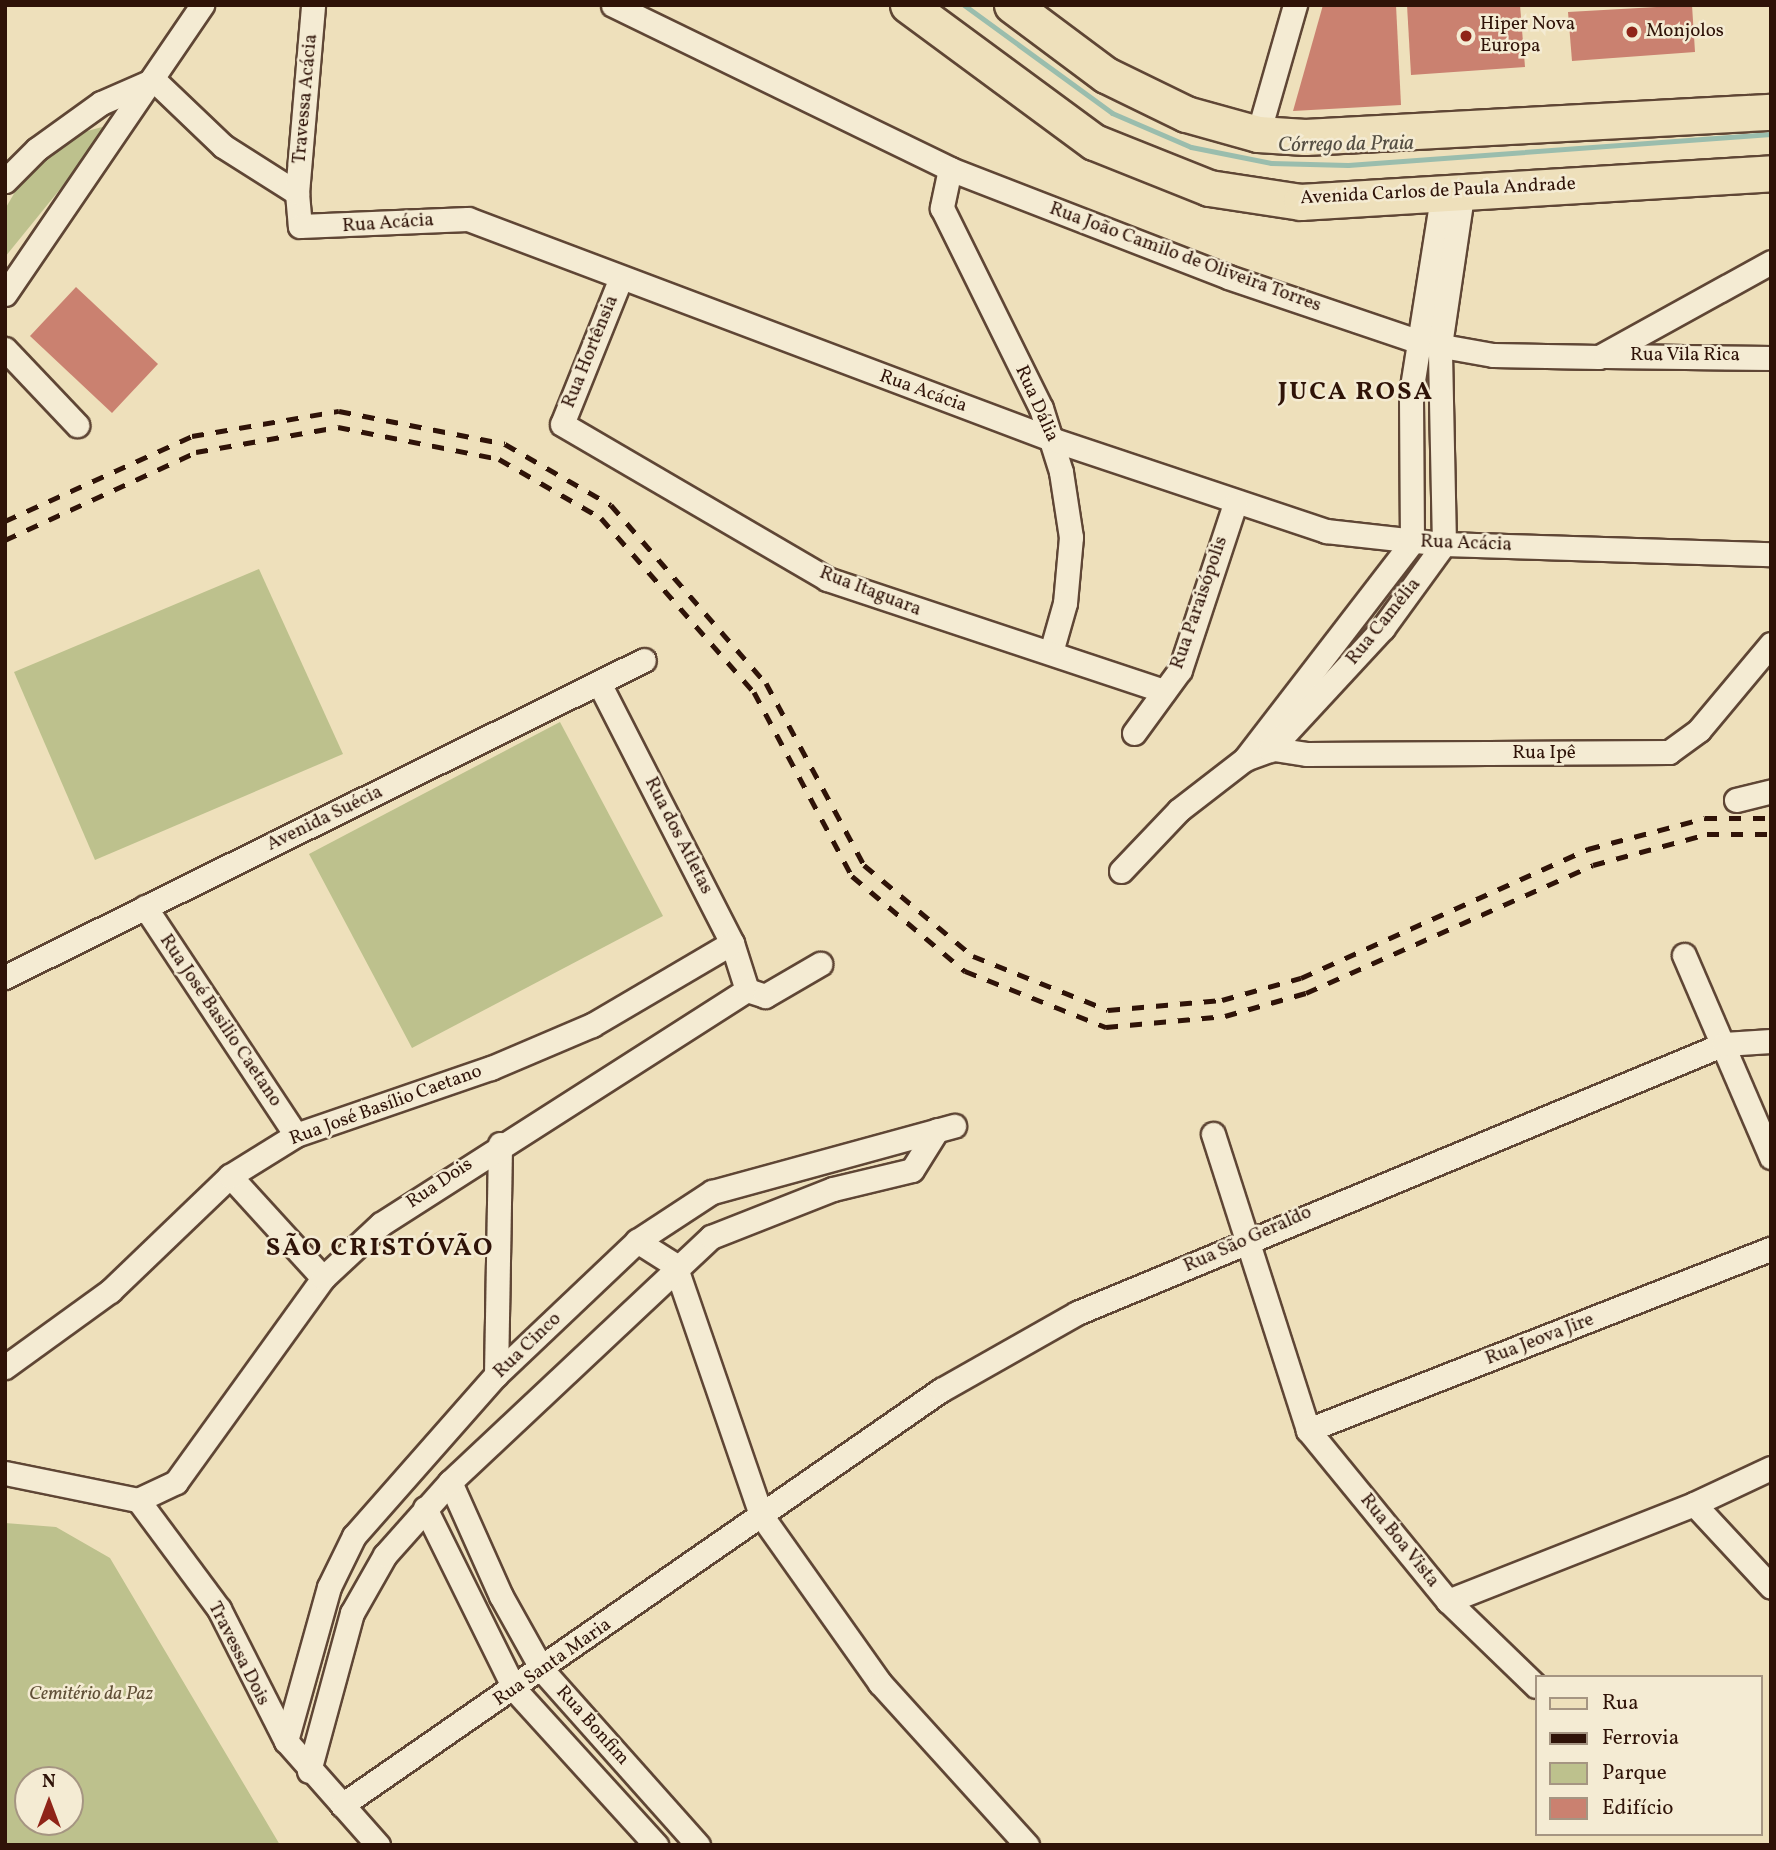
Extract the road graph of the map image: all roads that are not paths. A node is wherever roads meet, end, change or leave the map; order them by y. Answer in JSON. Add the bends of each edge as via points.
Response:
{"nodes":[{"id":1,"x":202,"y":5,"type":"edge"},
{"id":2,"x":313,"y":5,"type":"edge"},
{"id":3,"x":613,"y":5,"type":"edge"},
{"id":4,"x":908,"y":5,"type":"edge"},
{"id":5,"x":1012,"y":5,"type":"edge"},
{"id":6,"x":1295,"y":5,"type":"edge"},
{"id":7,"x":154,"y":80,"type":"junction"},
{"id":8,"x":1771,"y":112,"type":"edge"},
{"id":9,"x":1258,"y":134,"type":"junction"},
{"id":10,"x":950,"y":169,"type":"junction"},
{"id":11,"x":1771,"y":173,"type":"edge"},
{"id":12,"x":5,"y":181,"type":"edge"},
{"id":13,"x":1453,"y":190,"type":"junction"},
{"id":14,"x":297,"y":193,"type":"junction"},
{"id":15,"x":1771,"y":262,"type":"edge"},
{"id":16,"x":620,"y":280,"type":"junction"},
{"id":17,"x":9,"y":283,"type":"edge"},
{"id":18,"x":1430,"y":343,"type":"junction"},
{"id":19,"x":5,"y":349,"type":"edge"},
{"id":20,"x":1599,"y":356,"type":"junction"},
{"id":21,"x":1771,"y":358,"type":"edge"},
{"id":22,"x":562,"y":424,"type":"joint"},
{"id":23,"x":77,"y":425,"type":"dead end"},
{"id":24,"x":1054,"y":440,"type":"junction"},
{"id":25,"x":1234,"y":504,"type":"junction"},
{"id":26,"x":1412,"y":542,"type":"junction"},
{"id":27,"x":1444,"y":544,"type":"junction"},
{"id":28,"x":1771,"y":554,"type":"edge"},
{"id":29,"x":1771,"y":644,"type":"edge"},
{"id":30,"x":1051,"y":652,"type":"junction"},
{"id":31,"x":644,"y":660,"type":"dead end"},
{"id":32,"x":600,"y":685,"type":"junction"},
{"id":33,"x":1164,"y":691,"type":"junction"},
{"id":34,"x":1134,"y":733,"type":"dead end"},
{"id":35,"x":1257,"y":751,"type":"junction"},
{"id":36,"x":1771,"y":791,"type":"edge"},
{"id":37,"x":1736,"y":800,"type":"dead end"},
{"id":38,"x":1121,"y":871,"type":"dead end"},
{"id":39,"x":145,"y":907,"type":"junction"},
{"id":40,"x":733,"y":943,"type":"junction"},
{"id":41,"x":1684,"y":955,"type":"dead end"},
{"id":42,"x":820,"y":964,"type":"dead end"},
{"id":43,"x":5,"y":977,"type":"edge"},
{"id":44,"x":747,"y":990,"type":"junction"},
{"id":45,"x":1771,"y":1041,"type":"edge"},
{"id":46,"x":1724,"y":1045,"type":"junction"},
{"id":47,"x":1213,"y":1134,"type":"dead end"},
{"id":48,"x":296,"y":1135,"type":"junction"},
{"id":49,"x":500,"y":1144,"type":"junction"},
{"id":50,"x":1771,"y":1157,"type":"edge"},
{"id":51,"x":230,"y":1176,"type":"junction"},
{"id":52,"x":637,"y":1241,"type":"junction"},
{"id":53,"x":1250,"y":1242,"type":"junction"},
{"id":54,"x":1771,"y":1249,"type":"edge"},
{"id":55,"x":675,"y":1265,"type":"junction"},
{"id":56,"x":323,"y":1278,"type":"junction"},
{"id":57,"x":5,"y":1367,"type":"edge"},
{"id":58,"x":496,"y":1375,"type":"junction"},
{"id":59,"x":1308,"y":1430,"type":"junction"},
{"id":60,"x":1771,"y":1468,"type":"edge"},
{"id":61,"x":5,"y":1473,"type":"edge"},
{"id":62,"x":450,"y":1482,"type":"junction"},
{"id":63,"x":138,"y":1500,"type":"junction"},
{"id":64,"x":1694,"y":1504,"type":"junction"},
{"id":65,"x":425,"y":1508,"type":"junction"},
{"id":66,"x":761,"y":1515,"type":"junction"},
{"id":67,"x":1771,"y":1587,"type":"edge"},
{"id":68,"x":1448,"y":1601,"type":"junction"},
{"id":69,"x":543,"y":1671,"type":"junction"},
{"id":70,"x":1534,"y":1684,"type":"edge"},
{"id":71,"x":515,"y":1690,"type":"junction"},
{"id":72,"x":286,"y":1741,"type":"junction"},
{"id":73,"x":309,"y":1771,"type":"junction"},
{"id":74,"x":342,"y":1805,"type":"junction"},
{"id":75,"x":377,"y":1845,"type":"edge"},
{"id":76,"x":656,"y":1845,"type":"edge"},
{"id":77,"x":698,"y":1845,"type":"edge"},
{"id":78,"x":1027,"y":1845,"type":"edge"}],
"edges":[{"from":1,"to":7,"type":"street"},
{"from":2,"to":14,"type":"street","name":"Travessa Acácia"},
{"from":3,"to":10,"type":"street","name":"Rua João Camilo de Oliveira Torres"},
{"from":4,"to":13,"type":"main road","name":"Avenida Carlos de Paula Andrade","via":[[1094,142],[1209,188],[1301,202]]},
{"from":5,"to":9,"type":"main road","via":[[1106,75],[1186,114]]},
{"from":6,"to":9,"type":"street"},
{"from":7,"to":12,"type":"street","via":[[101,103],[37,149]]},
{"from":7,"to":14,"type":"street","via":[[223,146]]},
{"from":7,"to":17,"type":"street"},
{"from":8,"to":9,"type":"main road","via":[[1305,137]]},
{"from":10,"to":18,"type":"street","name":"Rua João Camilo de Oliveira Torres","via":[[1228,277]]},
{"from":10,"to":24,"type":"street","name":"Rua Dália","via":[[942,208]]},
{"from":11,"to":13,"type":"main road","name":"Avenida Carlos de Paula Andrade"},
{"from":13,"to":18,"type":"street"},
{"from":14,"to":16,"type":"street","name":"Rua Acácia","via":[[300,226],[468,219]]},
{"from":15,"to":20,"type":"street","name":"Rua João Camilo de Oliveira Torres"},
{"from":16,"to":22,"type":"street","name":"Rua Hortênsia"},
{"from":16,"to":24,"type":"street","name":"Rua Acácia"},
{"from":18,"to":20,"type":"street","name":"Rua João Camilo de Oliveira Torres","via":[[1493,355]]},
{"from":18,"to":26,"type":"street","via":[[1411,393]]},
{"from":18,"to":27,"type":"street"},
{"from":19,"to":23,"type":"street"},
{"from":20,"to":21,"type":"street","name":"Rua Vila Rica"},
{"from":22,"to":30,"type":"street","name":"Rua Itaguara","via":[[827,579]]},
{"from":24,"to":25,"type":"street","name":"Rua Acácia"},
{"from":24,"to":30,"type":"street","name":"Rua Dália","via":[[1071,537],[1065,603]]},
{"from":25,"to":26,"type":"street","name":"Rua Acácia","via":[[1326,531]]},
{"from":25,"to":33,"type":"street","name":"Rua Paraisópolis","via":[[1180,670]]},
{"from":26,"to":27,"type":"street","name":"Rua Acácia"},
{"from":26,"to":35,"type":"street","name":"Rua Camélia"},
{"from":27,"to":28,"type":"street","name":"Rua Acácia"},
{"from":27,"to":35,"type":"street","name":"Rua Camélia","via":[[1383,628]]},
{"from":29,"to":35,"type":"street","name":"Rua Ipê","via":[[1699,730],[1670,752]]},
{"from":30,"to":33,"type":"street","name":"Rua Itaguara"},
{"from":31,"to":32,"type":"street","name":"Avenida Suécia"},
{"from":32,"to":39,"type":"street","name":"Avenida Suécia"},
{"from":32,"to":40,"type":"street","name":"Rua dos Atletas"},
{"from":33,"to":34,"type":"street","name":"Rua Paraisópolis"},
{"from":35,"to":38,"type":"street","via":[[1179,810]]},
{"from":36,"to":37,"type":"street"},
{"from":39,"to":43,"type":"street","name":"Avenida Suécia"},
{"from":39,"to":48,"type":"street","name":"Rua José Basilio Caetano"},
{"from":40,"to":44,"type":"street","name":"Rua dos Atletas"},
{"from":40,"to":48,"type":"street","name":"Rua José Basílio Caetano","via":[[592,1024],[491,1068]]},
{"from":41,"to":46,"type":"street"},
{"from":42,"to":44,"type":"street","name":"Rua Dois","via":[[765,996]]},
{"from":44,"to":49,"type":"street","name":"Rua Dois"},
{"from":45,"to":46,"type":"street","name":"Rua São Geraldo"},
{"from":46,"to":50,"type":"street"},
{"from":46,"to":53,"type":"street","name":"Rua São Geraldo"},
{"from":47,"to":53,"type":"street","name":"Rua Boa Vista"},
{"from":48,"to":51,"type":"street","name":"Rua José Basílio Caetano"},
{"from":49,"to":56,"type":"street","name":"Rua Dois","via":[[381,1224]]},
{"from":49,"to":58,"type":"street"},
{"from":51,"to":56,"type":"street"},
{"from":51,"to":57,"type":"street","name":"Rua José Basílio Caetano","via":[[110,1291]]},
{"from":52,"to":55,"type":"street"},
{"from":52,"to":55,"type":"street","name":"Rua Cinco","via":[[712,1192],[945,1128],[912,1170],[784,1208],[711,1237]]},
{"from":52,"to":58,"type":"street","name":"Rua Cinco"},
{"from":53,"to":59,"type":"street","name":"Rua Boa Vista"},
{"from":53,"to":66,"type":"street","name":"Rua São Geraldo","via":[[1077,1313],[941,1390]]},
{"from":54,"to":59,"type":"street","name":"Rua Jeova Jire"},
{"from":55,"to":62,"type":"street","name":"Rua Cinco"},
{"from":55,"to":66,"type":"street"},
{"from":56,"to":63,"type":"street","name":"Rua Dois","via":[[176,1482]]},
{"from":58,"to":72,"type":"street","name":"Rua Cinco","via":[[354,1536],[328,1587]]},
{"from":59,"to":68,"type":"street","name":"Rua Boa Vista"},
{"from":60,"to":64,"type":"street"},
{"from":61,"to":63,"type":"street"},
{"from":62,"to":65,"type":"street","name":"Rua Cinco"},
{"from":62,"to":69,"type":"street","name":"Rua Bonfim","via":[[500,1596]]},
{"from":63,"to":72,"type":"street","name":"Travessa Dois","via":[[219,1609]]},
{"from":64,"to":67,"type":"street"},
{"from":64,"to":68,"type":"street","name":"Rua Boa Vista"},
{"from":65,"to":71,"type":"street","name":"Rua Bonfim"},
{"from":65,"to":73,"type":"street","name":"Rua Cinco","via":[[385,1555],[352,1613]]},
{"from":66,"to":69,"type":"street","name":"Rua Santa Maria"},
{"from":66,"to":78,"type":"street","via":[[880,1683]]},
{"from":68,"to":70,"type":"street"},
{"from":69,"to":71,"type":"street","name":"Rua Santa Maria"},
{"from":69,"to":77,"type":"street","name":"Rua Bonfim"},
{"from":71,"to":74,"type":"street","name":"Rua Santa Maria"},
{"from":71,"to":76,"type":"street","name":"Rua Bonfim"},
{"from":72,"to":73,"type":"street","name":"Travessa Dois"},
{"from":73,"to":74,"type":"street","name":"Travessa Dois"},
{"from":74,"to":75,"type":"street","name":"Travessa Dois"}]}
